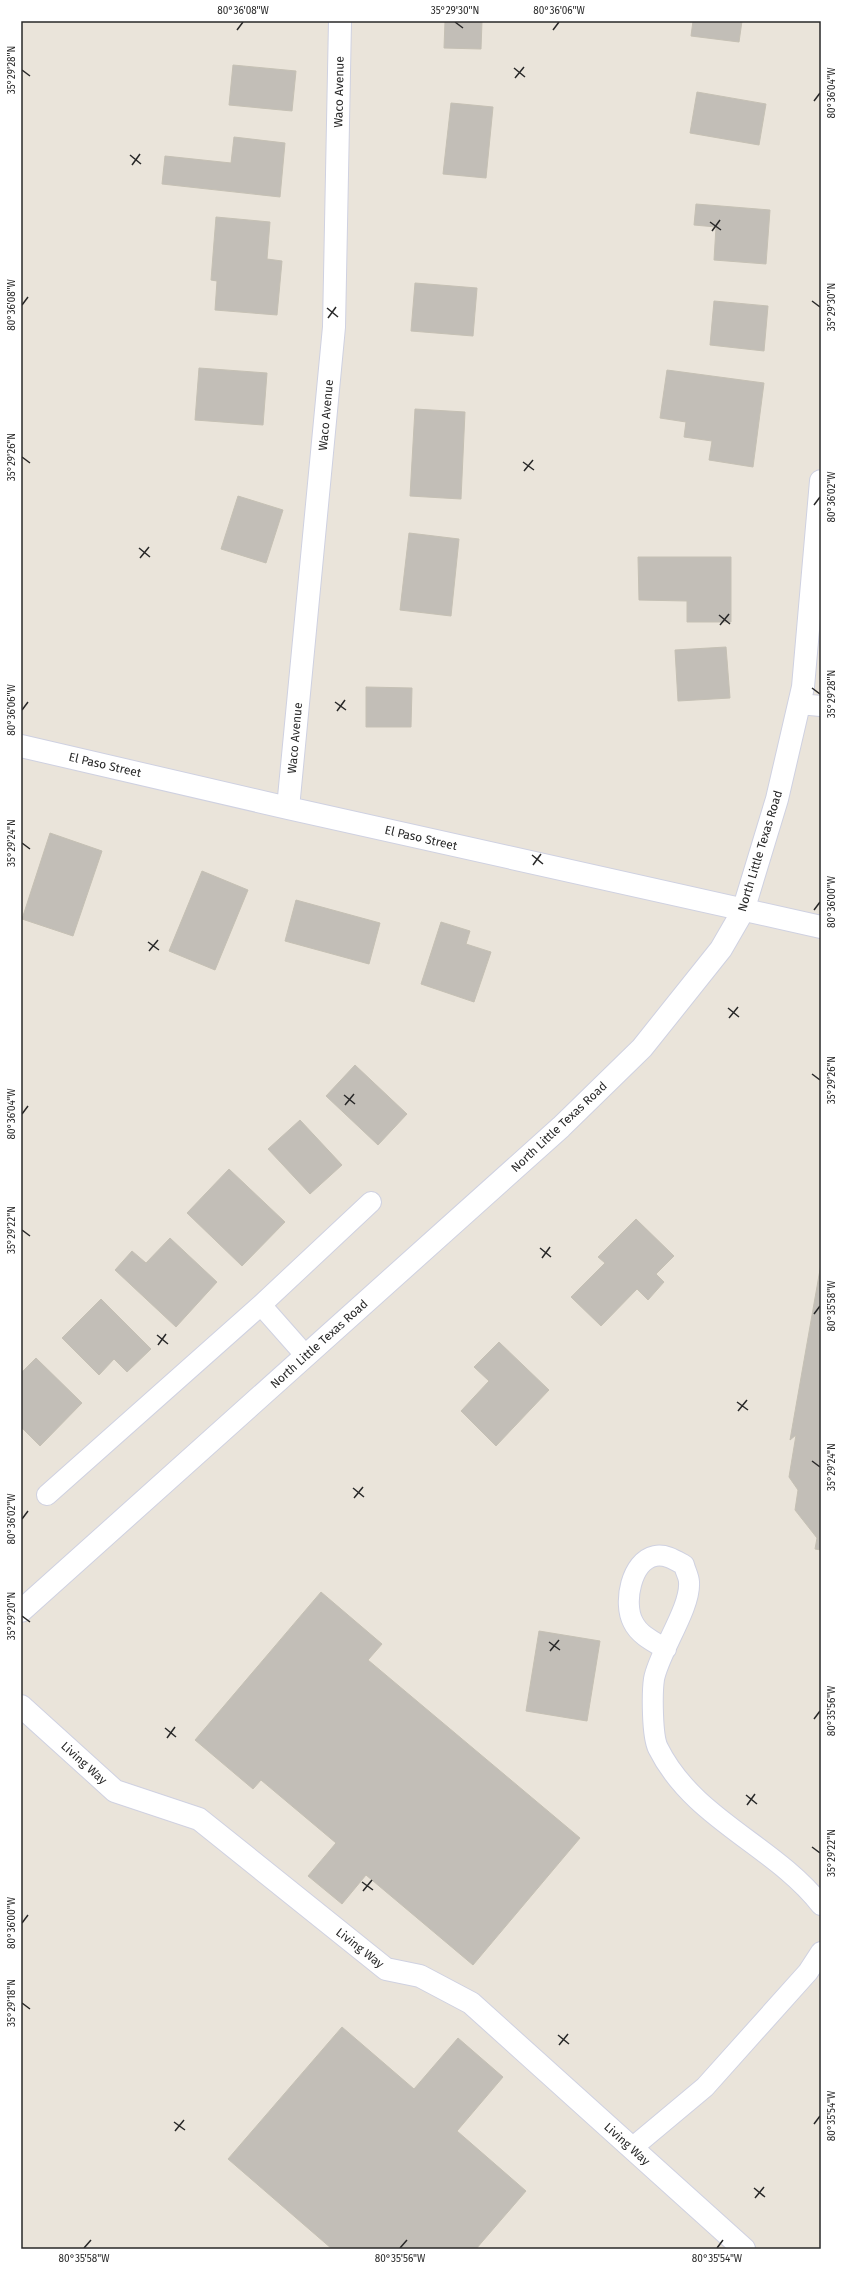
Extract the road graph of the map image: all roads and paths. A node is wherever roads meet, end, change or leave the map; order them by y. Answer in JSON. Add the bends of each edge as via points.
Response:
{"nodes":[{"id":1,"x":340,"y":21,"type":"edge"},
{"id":2,"x":821,"y":481,"type":"edge"},
{"id":3,"x":799,"y":704,"type":"junction"},
{"id":4,"x":821,"y":706,"type":"edge"},
{"id":5,"x":21,"y":746,"type":"edge"},
{"id":6,"x":288,"y":808,"type":"junction"},
{"id":7,"x":743,"y":911,"type":"junction"},
{"id":8,"x":821,"y":927,"type":"edge"},
{"id":9,"x":371,"y":1202,"type":"dead end"},
{"id":10,"x":261,"y":1305,"type":"junction"},
{"id":11,"x":306,"y":1356,"type":"junction"},
{"id":12,"x":47,"y":1495,"type":"dead end"},
{"id":13,"x":21,"y":1611,"type":"edge"},
{"id":14,"x":666,"y":1649,"type":"dead end"},
{"id":15,"x":21,"y":1706,"type":"edge"},
{"id":16,"x":821,"y":1905,"type":"edge"},
{"id":17,"x":821,"y":1952,"type":"edge"},
{"id":18,"x":632,"y":2148,"type":"junction"},
{"id":19,"x":744,"y":2249,"type":"edge"}],
"edges":[{"from":1,"to":6,"type":"street","name":"Waco Avenue","via":[[334,327]]},
{"from":2,"to":3,"type":"street","name":"North Little Texas Road","via":[[803,687]]},
{"from":3,"to":4,"type":"lane"},
{"from":3,"to":7,"type":"street","name":"North Little Texas Road","via":[[778,799]]},
{"from":5,"to":6,"type":"street","name":"El Paso Street"},
{"from":6,"to":7,"type":"street","name":"El Paso Street"},
{"from":7,"to":8,"type":"street","name":"El Paso Street"},
{"from":7,"to":11,"type":"street","name":"North Little Texas Road","via":[[721,949],[642,1048],[561,1127]]},
{"from":9,"to":10,"type":"lane"},
{"from":10,"to":11,"type":"lane"},
{"from":10,"to":12,"type":"lane"},
{"from":11,"to":13,"type":"street","name":"North Little Texas Road"},
{"from":14,"to":16,"type":"lane","via":[[655,1674],[652,1695],[657,1747],[680,1781],[720,1821],[779,1863],[810,1891]]},
{"from":15,"to":18,"type":"street","name":"Living Way","via":[[115,1791],[199,1819],[386,1969],[420,1976],[471,2003]]},
{"from":17,"to":18,"type":"lane","via":[[808,1972],[705,2087]]},
{"from":18,"to":19,"type":"street","name":"Living Way"}]}
